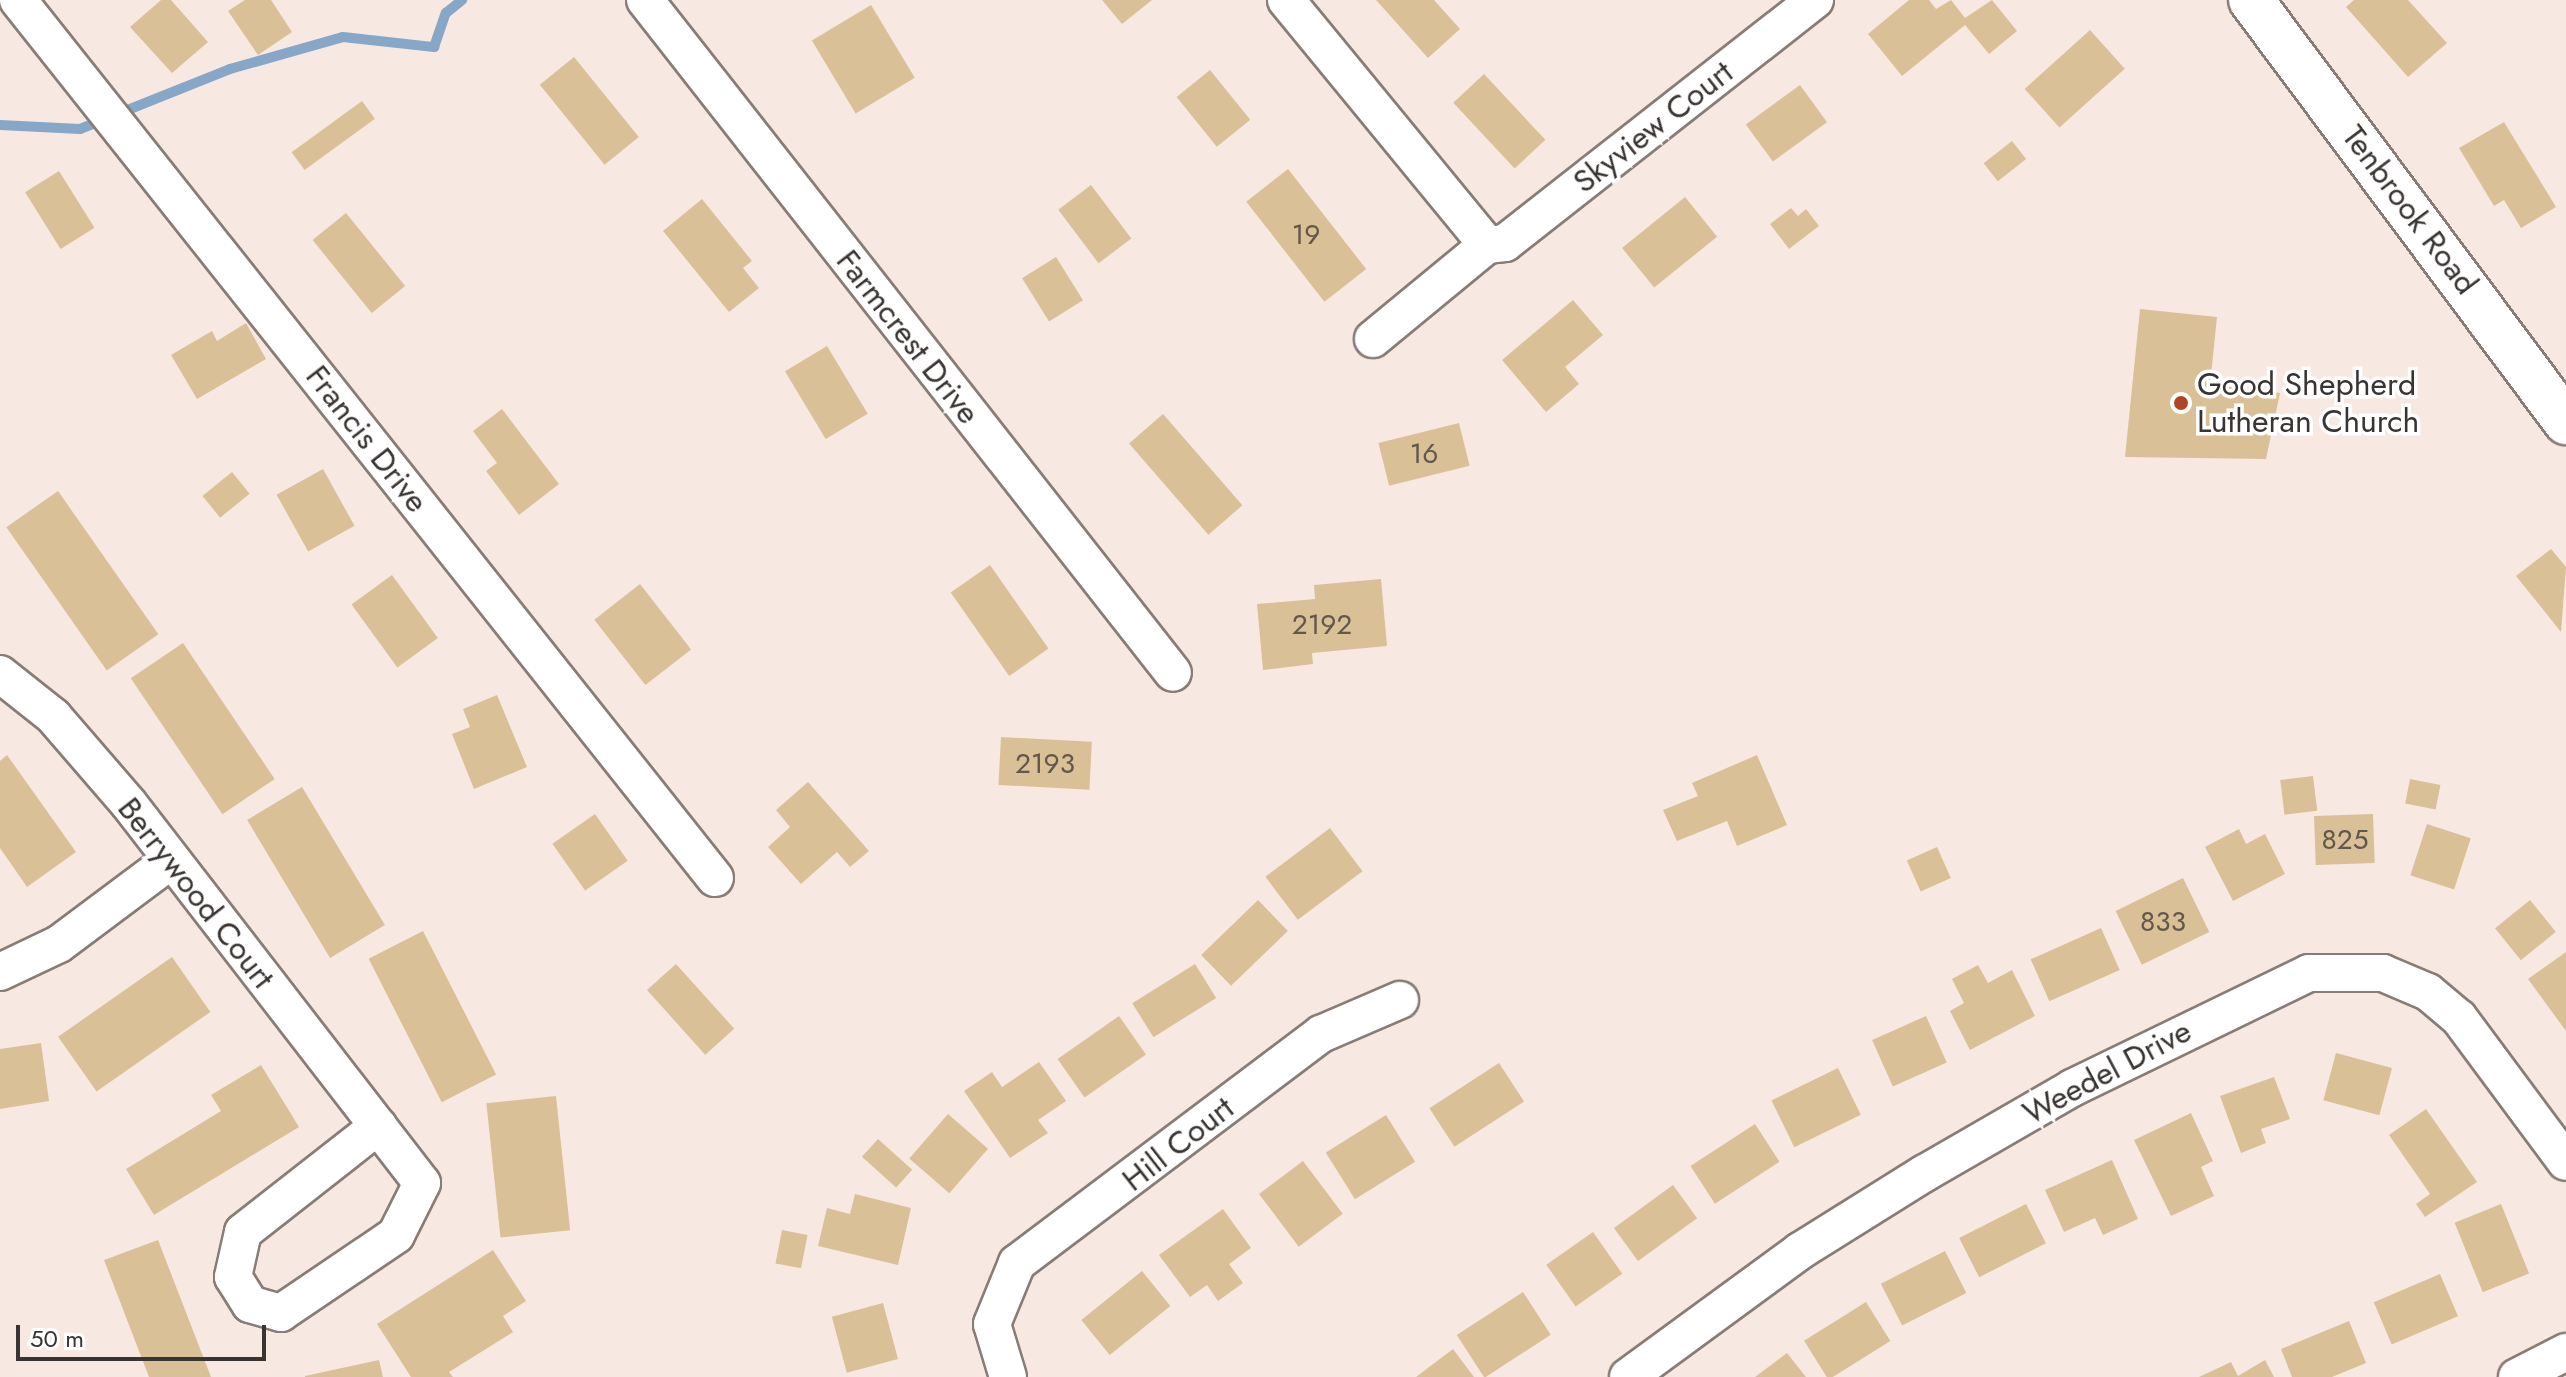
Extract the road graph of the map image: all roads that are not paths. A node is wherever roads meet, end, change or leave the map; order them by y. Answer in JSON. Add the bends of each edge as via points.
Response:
{"nodes":[{"id":1,"x":18,"y":0,"type":"edge"},
{"id":2,"x":645,"y":0,"type":"edge"},
{"id":3,"x":1286,"y":0,"type":"edge"},
{"id":4,"x":1815,"y":0,"type":"edge"},
{"id":5,"x":2251,"y":0,"type":"edge"},
{"id":6,"x":1487,"y":245,"type":"junction"},
{"id":7,"x":1373,"y":339,"type":"dead end"},
{"id":8,"x":2566,"y":422,"type":"edge"},
{"id":9,"x":1173,"y":673,"type":"dead end"},
{"id":10,"x":0,"y":674,"type":"edge"},
{"id":11,"x":170,"y":861,"type":"junction"},
{"id":12,"x":715,"y":878,"type":"dead end"},
{"id":13,"x":0,"y":972,"type":"edge"},
{"id":14,"x":1400,"y":1000,"type":"dead end"},
{"id":15,"x":378,"y":1126,"type":"junction"},
{"id":16,"x":2566,"y":1162,"type":"edge"},
{"id":17,"x":2566,"y":1352,"type":"edge"},
{"id":18,"x":1008,"y":1377,"type":"edge"},
{"id":19,"x":1628,"y":1377,"type":"edge"},
{"id":20,"x":2517,"y":1377,"type":"edge"}],
"edges":[{"from":1,"to":12,"type":"street","name":"Francis Drive"},
{"from":2,"to":9,"type":"street","name":"Farmcrest Drive"},
{"from":3,"to":6,"type":"street"},
{"from":4,"to":6,"type":"street","name":"Skyview Court","via":[[1505,243]]},
{"from":5,"to":8,"type":"street","name":"Tenbrook Road"},
{"from":6,"to":7,"type":"street","name":"Skyview Court"},
{"from":10,"to":11,"type":"street","name":"Berrywood Court","via":[[53,716]]},
{"from":11,"to":13,"type":"street","via":[[59,944]]},
{"from":11,"to":15,"type":"street","name":"Berrywood Court"},
{"from":14,"to":18,"type":"street","name":"Hill Court","via":[[1321,1034],[1035,1247],[1004,1281],[992,1324]]},
{"from":15,"to":15,"type":"street","name":"Berrywood Court","via":[[243,1232],[233,1277],[250,1304],[281,1313],[396,1235],[422,1183]]},
{"from":16,"to":19,"type":"street","name":"Weedel Drive","via":[[2459,1018],[2428,992],[2371,971],[2309,973],[2072,1088],[1925,1173],[1800,1251]]},
{"from":17,"to":20,"type":"street"}]}
